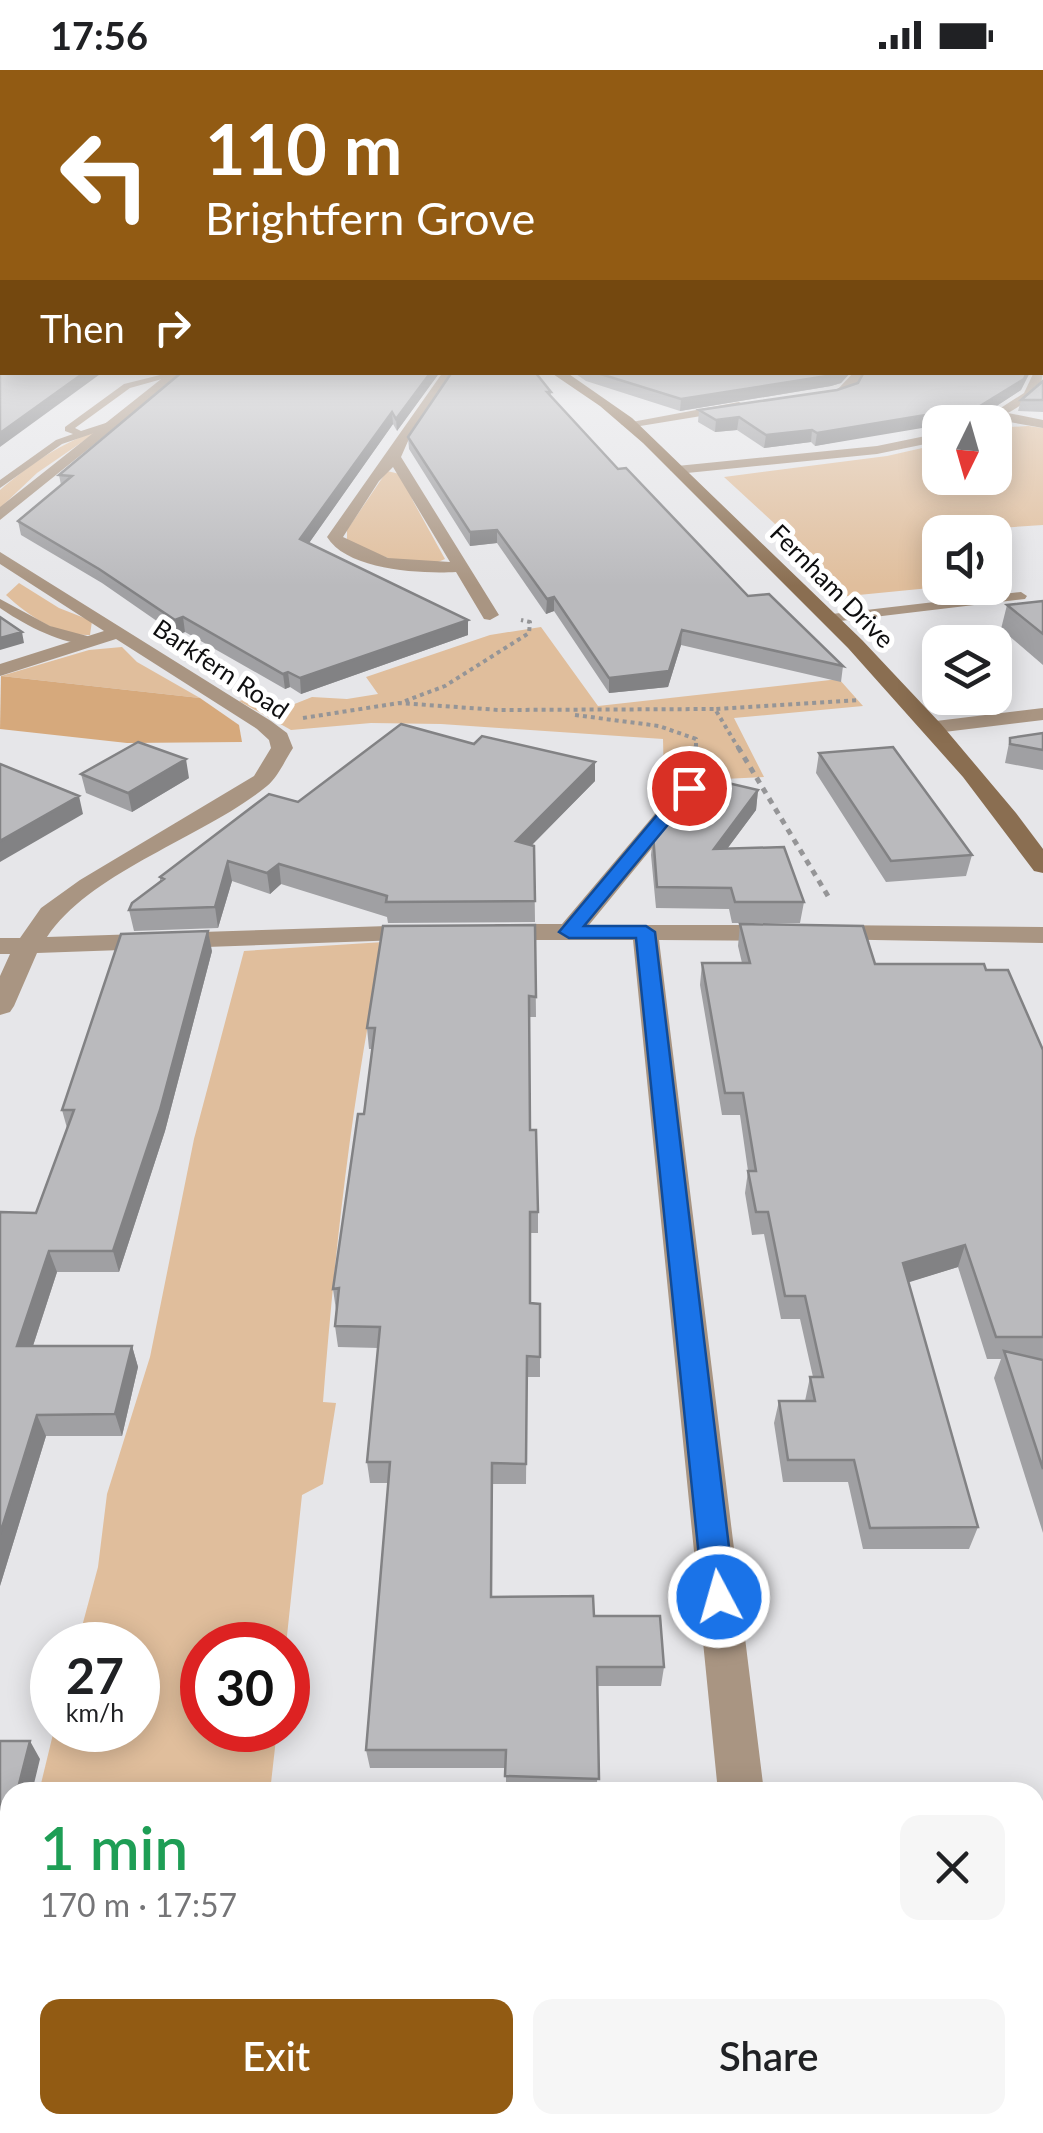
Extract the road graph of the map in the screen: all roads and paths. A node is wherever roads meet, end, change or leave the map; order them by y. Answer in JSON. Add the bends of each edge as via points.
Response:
{"nodes":[{"id":1,"x":116,"y":393,"type":"edge"},
{"id":2,"x":152,"y":393,"type":"edge"},
{"id":3,"x":434,"y":393,"type":"edge"},
{"id":4,"x":591,"y":393,"type":"edge"},
{"id":5,"x":833,"y":393,"type":"edge"},
{"id":6,"x":800,"y":398,"type":"edge"},
{"id":7,"x":757,"y":404,"type":"edge"},
{"id":8,"x":126,"y":414,"type":"junction"},
{"id":9,"x":1012,"y":418,"type":"edge"},
{"id":10,"x":78,"y":419,"type":"junction"},
{"id":11,"x":112,"y":424,"type":"junction"},
{"id":12,"x":628,"y":424,"type":"junction"},
{"id":13,"x":1043,"y":424,"type":"edge"},
{"id":14,"x":78,"y":433,"type":"junction"},
{"id":15,"x":922,"y":441,"type":"edge"},
{"id":16,"x":394,"y":457,"type":"junction"},
{"id":17,"x":677,"y":470,"type":"junction"},
{"id":18,"x":0,"y":485,"type":"edge"},
{"id":19,"x":0,"y":515,"type":"edge"},
{"id":20,"x":0,"y":557,"type":"edge"},
{"id":21,"x":464,"y":566,"type":"junction"},
{"id":22,"x":1021,"y":596,"type":"dead end"},
{"id":23,"x":0,"y":603,"type":"edge"},
{"id":24,"x":490,"y":614,"type":"joint"},
{"id":25,"x":832,"y":618,"type":"junction"},
{"id":26,"x":107,"y":637,"type":"junction"},
{"id":27,"x":0,"y":670,"type":"edge"},
{"id":28,"x":908,"y":698,"type":"junction"},
{"id":29,"x":400,"y":703,"type":"junction"},
{"id":30,"x":716,"y":709,"type":"junction"},
{"id":31,"x":544,"y":711,"type":"junction"},
{"id":32,"x":1043,"y":714,"type":"edge"},
{"id":33,"x":264,"y":725,"type":"junction"},
{"id":34,"x":936,"y":727,"type":"junction"},
{"id":35,"x":689,"y":788,"type":"joint"},
{"id":36,"x":1043,"y":866,"type":"edge"},
{"id":37,"x":569,"y":932,"type":"junction"},
{"id":38,"x":646,"y":932,"type":"junction"},
{"id":39,"x":846,"y":934,"type":"junction"},
{"id":40,"x":1043,"y":935,"type":"edge"},
{"id":41,"x":14,"y":946,"type":"edge"},
{"id":42,"x":0,"y":1006,"type":"edge"},
{"id":43,"x":740,"y":1782,"type":"edge"}],
"edges":[{"from":1,"to":10,"type":"lane"},
{"from":2,"to":8,"type":"street"},
{"from":3,"to":16,"type":"street"},
{"from":4,"to":12,"type":"street","name":"Fernham Drive"},
{"from":5,"to":6,"type":"street"},
{"from":7,"to":12,"type":"street"},
{"from":8,"to":10,"type":"lane"},
{"from":8,"to":11,"type":"street"},
{"from":9,"to":13,"type":"street"},
{"from":10,"to":14,"type":"lane","via":[[68,429]]},
{"from":11,"to":14,"type":"lane"},
{"from":11,"to":19,"type":"street"},
{"from":12,"to":17,"type":"street","name":"Fernham Drive"},
{"from":14,"to":18,"type":"lane"},
{"from":15,"to":17,"type":"street"},
{"from":16,"to":21,"type":"street"},
{"from":16,"to":21,"type":"street","via":[[338,528],[338,542],[386,566]]},
{"from":17,"to":25,"type":"street","name":"Fernham Drive"},
{"from":20,"to":26,"type":"street","name":"Barkfern Road"},
{"from":21,"to":24,"type":"street"},
{"from":22,"to":25,"type":"lane"},
{"from":23,"to":26,"type":"lane","via":[[31,625],[69,639]]},
{"from":24,"to":29,"type":"path","via":[[530,622],[530,634],[445,686]]},
{"from":25,"to":28,"type":"street","name":"Fernham Drive"},
{"from":26,"to":27,"type":"street"},
{"from":26,"to":33,"type":"street","name":"Barkfern Road"},
{"from":28,"to":30,"type":"path"},
{"from":28,"to":34,"type":"street","name":"Fernham Drive"},
{"from":29,"to":31,"type":"path"},
{"from":29,"to":33,"type":"path"},
{"from":30,"to":31,"type":"path"},
{"from":30,"to":39,"type":"path"},
{"from":31,"to":35,"type":"path","via":[[658,726],[696,739],[696,750],[684,760]]},
{"from":32,"to":34,"type":"street"},
{"from":33,"to":41,"type":"street","name":"Barkfern Road","via":[[282,748],[262,780],[89,885]]},
{"from":34,"to":36,"type":"street","name":"Fernham Drive"},
{"from":35,"to":37,"type":"street"},
{"from":37,"to":38,"type":"street"},
{"from":37,"to":41,"type":"street"},
{"from":38,"to":39,"type":"street"},
{"from":38,"to":43,"type":"street"},
{"from":39,"to":40,"type":"street"},
{"from":41,"to":42,"type":"street"}]}
